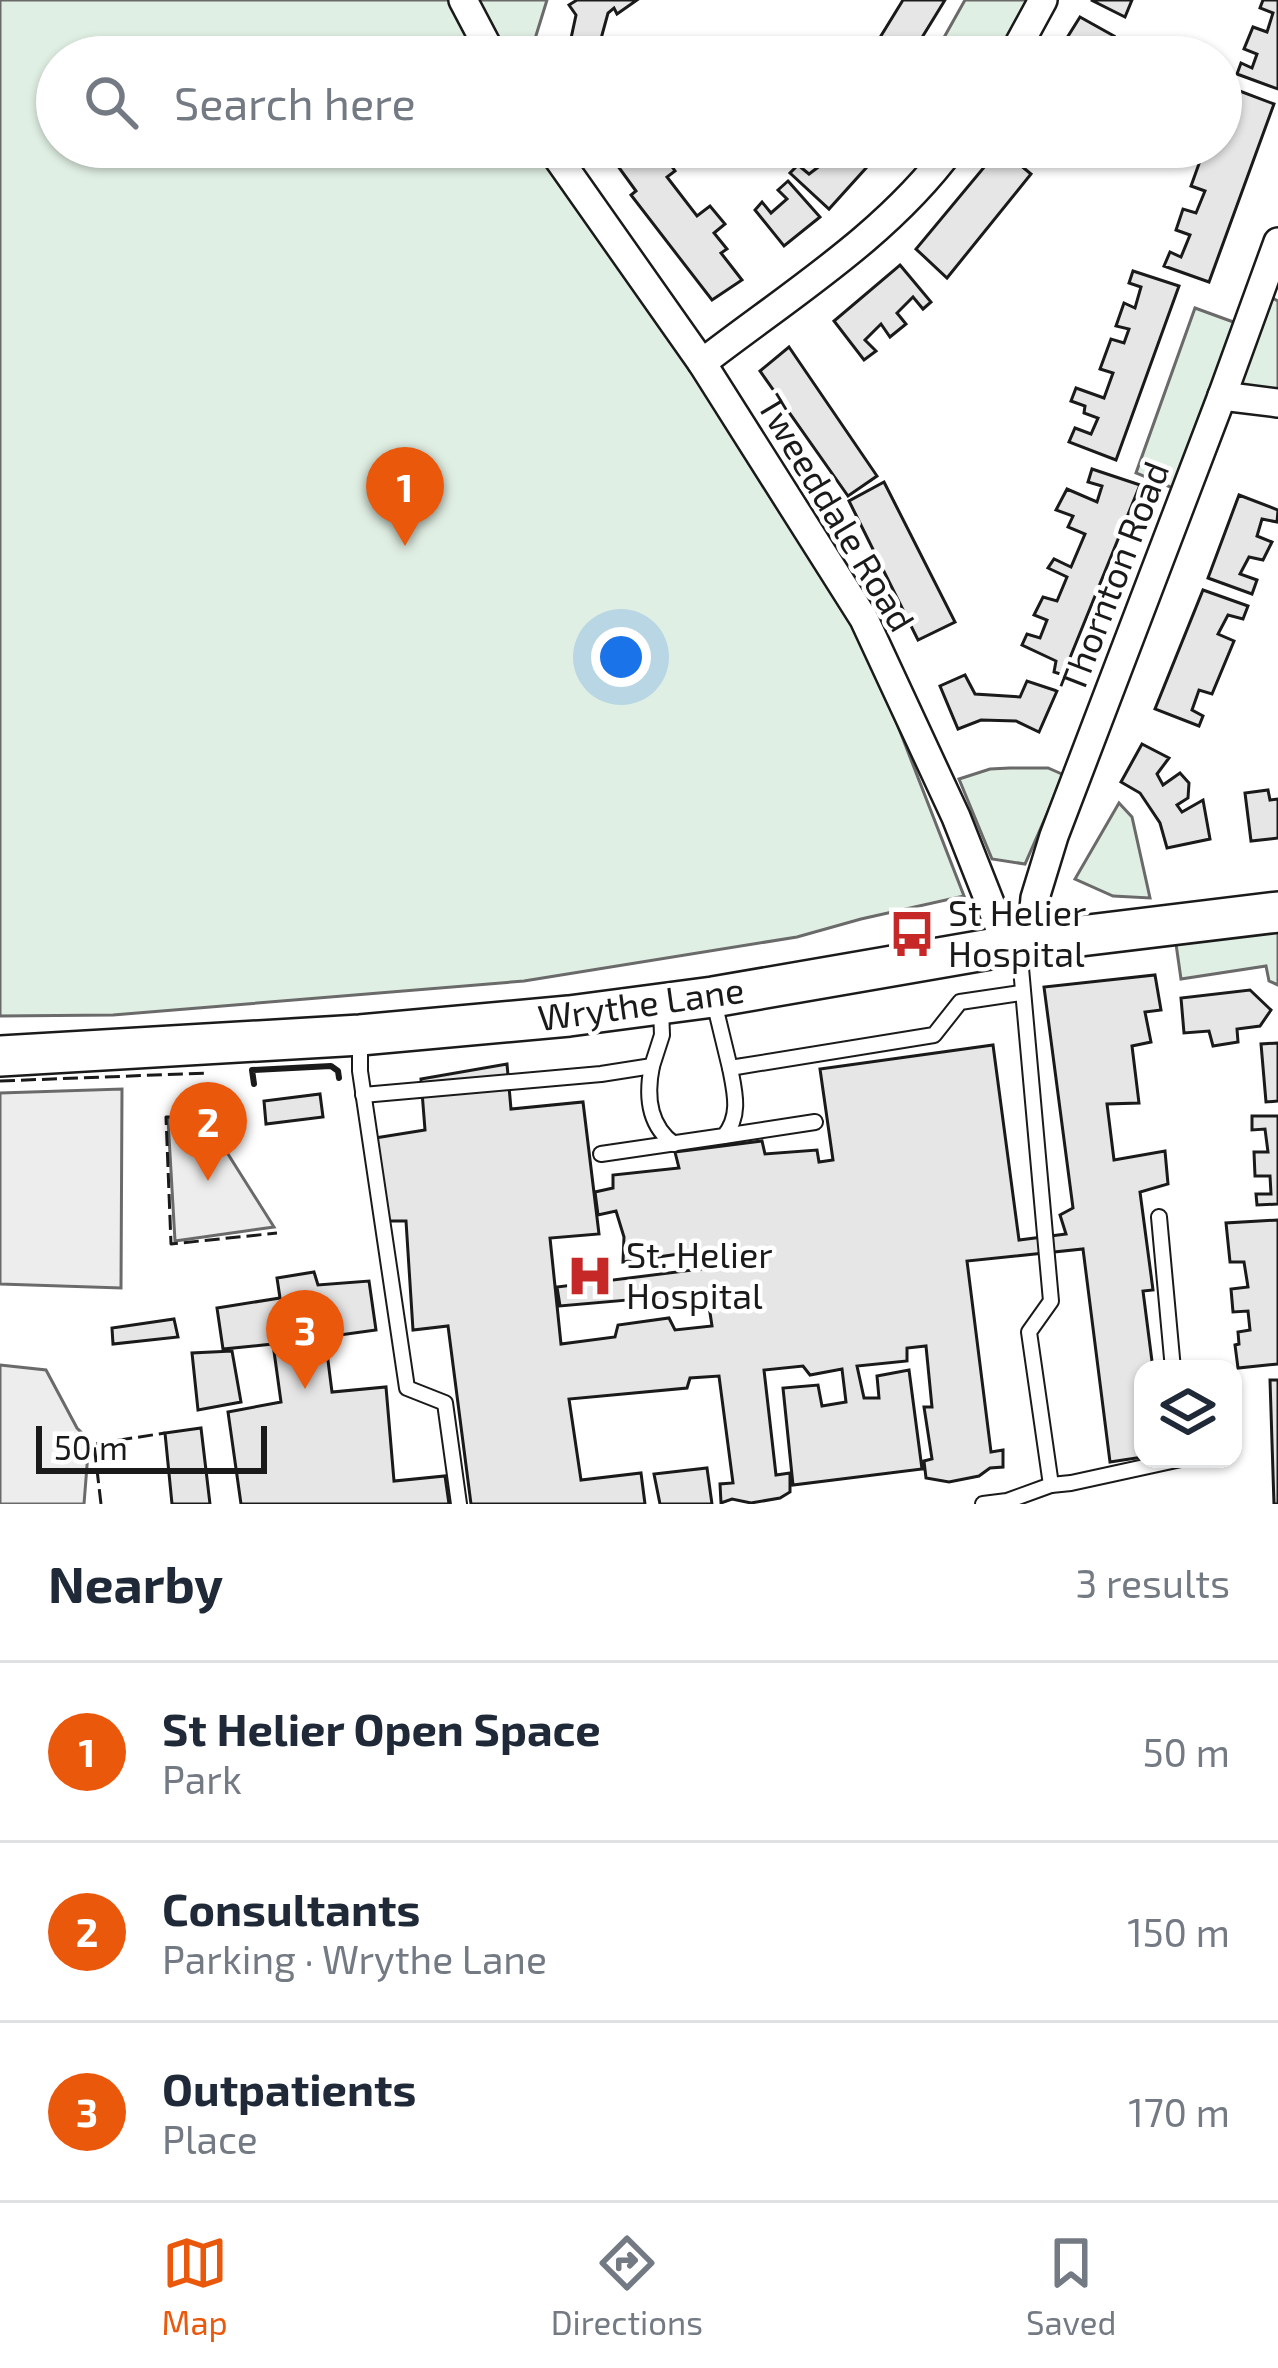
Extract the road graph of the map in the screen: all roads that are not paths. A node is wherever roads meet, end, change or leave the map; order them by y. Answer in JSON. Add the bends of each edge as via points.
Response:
{"nodes":[{"id":1,"x":464,"y":0,"type":"edge"},
{"id":2,"x":1043,"y":0,"type":"edge"},
{"id":3,"x":482,"y":36,"type":"edge"},
{"id":4,"x":1023,"y":36,"type":"edge"},
{"id":5,"x":565,"y":168,"type":"edge"},
{"id":6,"x":936,"y":168,"type":"edge"},
{"id":7,"x":1278,"y":242,"type":"edge"},
{"id":8,"x":702,"y":363,"type":"junction"},
{"id":9,"x":1222,"y":395,"type":"junction"},
{"id":10,"x":1278,"y":403,"type":"edge"},
{"id":11,"x":1278,"y":912,"type":"edge"},
{"id":12,"x":1019,"y":944,"type":"junction"},
{"id":13,"x":1021,"y":993,"type":"junction"},
{"id":14,"x":713,"y":998,"type":"junction"},
{"id":15,"x":661,"y":1005,"type":"junction"},
{"id":16,"x":360,"y":1035,"type":"junction"},
{"id":17,"x":0,"y":1056,"type":"edge"},
{"id":18,"x":652,"y":1066,"type":"junction"},
{"id":19,"x":730,"y":1068,"type":"junction"},
{"id":20,"x":363,"y":1095,"type":"junction"},
{"id":21,"x":815,"y":1122,"type":"dead end"},
{"id":22,"x":724,"y":1136,"type":"junction"},
{"id":23,"x":674,"y":1144,"type":"junction"},
{"id":24,"x":601,"y":1154,"type":"dead end"},
{"id":25,"x":1159,"y":1217,"type":"dead end"},
{"id":26,"x":1172,"y":1360,"type":"edge"},
{"id":27,"x":1141,"y":1468,"type":"edge"},
{"id":28,"x":1051,"y":1485,"type":"junction"},
{"id":29,"x":459,"y":1504,"type":"edge"},
{"id":30,"x":983,"y":1504,"type":"edge"}],
"edges":[{"from":1,"to":3,"type":"street"},
{"from":2,"to":4,"type":"street"},
{"from":5,"to":8,"type":"street","name":"Tweeddale Road"},
{"from":6,"to":8,"type":"street","via":[[889,217]]},
{"from":7,"to":9,"type":"street","name":"Thornton Road"},
{"from":8,"to":12,"type":"street","name":"Tweeddale Road","via":[[864,619]]},
{"from":9,"to":10,"type":"street"},
{"from":9,"to":12,"type":"street","name":"Thornton Road"},
{"from":11,"to":12,"type":"main road","name":"Wrythe Lane"},
{"from":12,"to":13,"type":"lane"},
{"from":12,"to":14,"type":"main road","name":"Wrythe Lane"},
{"from":13,"to":19,"type":"lane","via":[[960,1002],[934,1035]]},
{"from":13,"to":28,"type":"lane","via":[[1051,1301],[1029,1333]]},
{"from":14,"to":15,"type":"main road","name":"Wrythe Lane"},
{"from":14,"to":19,"type":"lane"},
{"from":15,"to":16,"type":"main road","name":"Wrythe Lane"},
{"from":15,"to":18,"type":"lane"},
{"from":16,"to":17,"type":"main road","name":"Wrythe Lane"},
{"from":16,"to":20,"type":"lane"},
{"from":18,"to":20,"type":"lane"},
{"from":18,"to":23,"type":"lane","via":[[652,1115]]},
{"from":19,"to":22,"type":"lane","via":[[735,1118]]},
{"from":20,"to":29,"type":"lane","via":[[407,1388],[445,1403]]},
{"from":21,"to":22,"type":"lane"},
{"from":22,"to":23,"type":"lane"},
{"from":23,"to":24,"type":"lane"},
{"from":25,"to":26,"type":"lane"},
{"from":27,"to":28,"type":"lane"},
{"from":28,"to":30,"type":"lane"}]}
